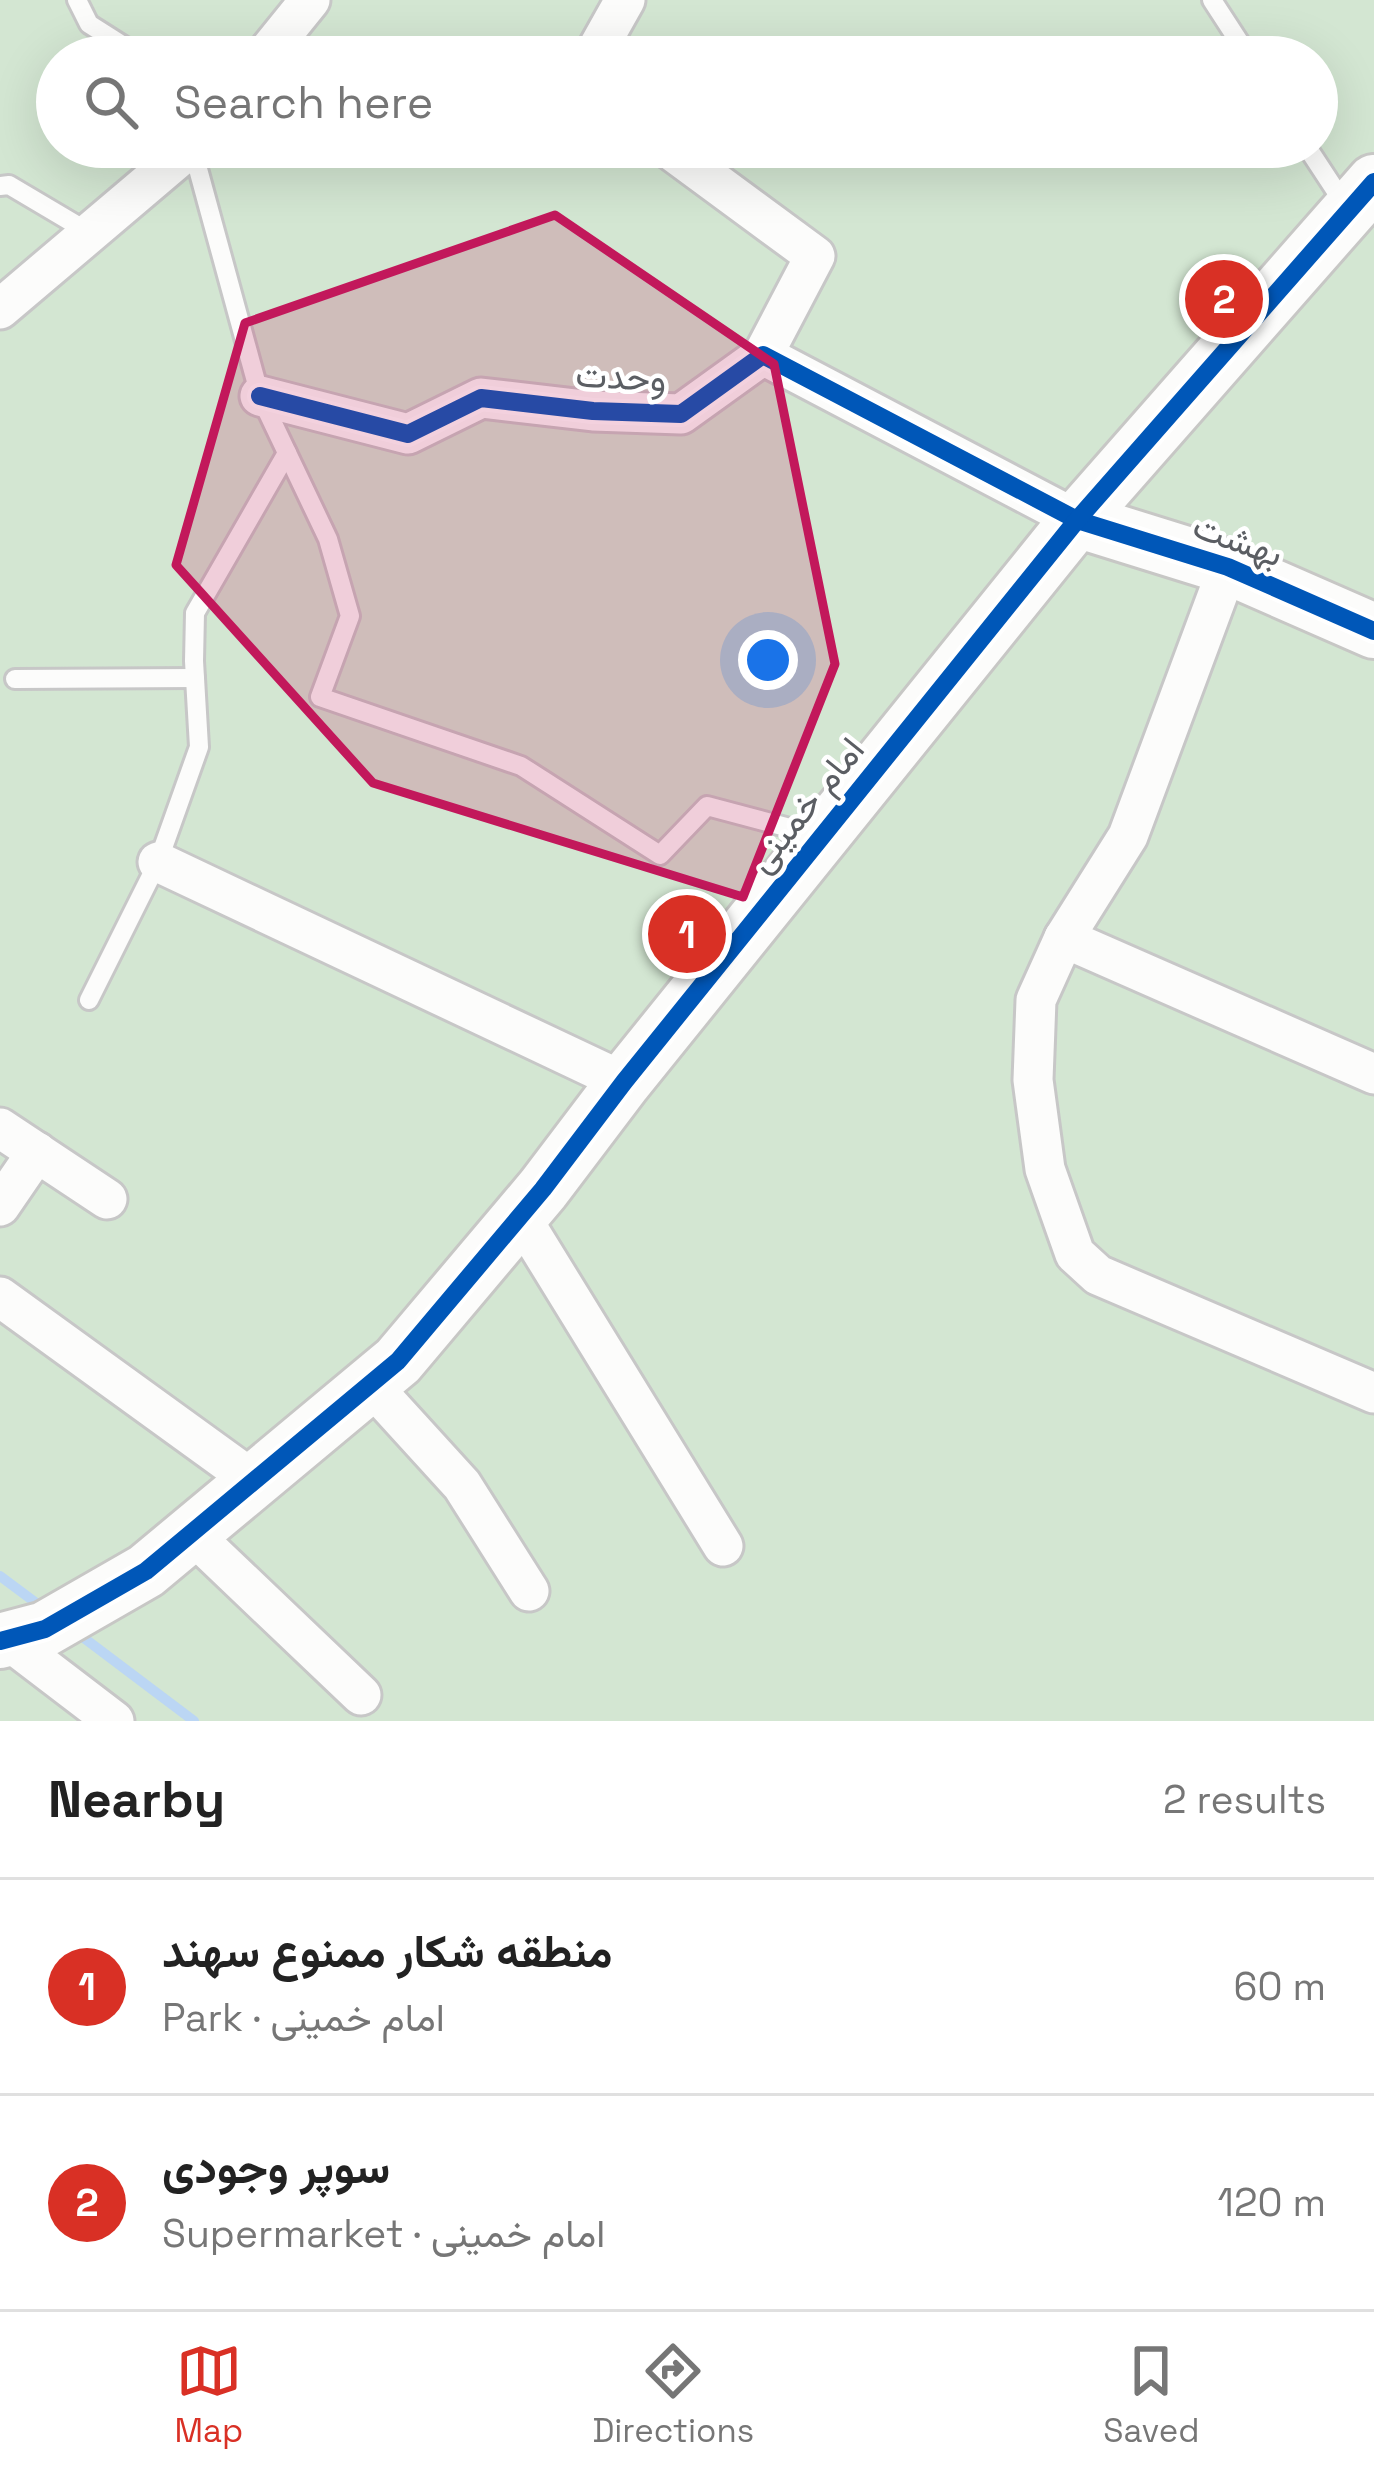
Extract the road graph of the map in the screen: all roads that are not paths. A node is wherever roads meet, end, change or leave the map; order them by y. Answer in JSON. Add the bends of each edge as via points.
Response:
{"nodes":[{"id":1,"x":77,"y":0,"type":"edge"},
{"id":2,"x":310,"y":0,"type":"edge"},
{"id":3,"x":625,"y":0,"type":"edge"},
{"id":4,"x":1212,"y":0,"type":"edge"},
{"id":5,"x":108,"y":36,"type":"edge"},
{"id":6,"x":281,"y":36,"type":"edge"},
{"id":7,"x":605,"y":36,"type":"edge"},
{"id":8,"x":1235,"y":36,"type":"edge"},
{"id":9,"x":167,"y":168,"type":"edge"},
{"id":10,"x":198,"y":168,"type":"edge"},
{"id":11,"x":696,"y":168,"type":"edge"},
{"id":12,"x":1330,"y":168,"type":"edge"},
{"id":13,"x":0,"y":186,"type":"edge"},
{"id":14,"x":1361,"y":196,"type":"edge"},
{"id":15,"x":90,"y":232,"type":"junction"},
{"id":16,"x":0,"y":309,"type":"edge"},
{"id":17,"x":763,"y":355,"type":"junction"},
{"id":18,"x":260,"y":396,"type":"junction"},
{"id":19,"x":287,"y":453,"type":"junction"},
{"id":20,"x":1077,"y":520,"type":"junction"},
{"id":21,"x":1228,"y":568,"type":"junction"},
{"id":22,"x":1374,"y":631,"type":"edge"},
{"id":23,"x":195,"y":678,"type":"junction"},
{"id":24,"x":15,"y":679,"type":"dead end"},
{"id":25,"x":824,"y":837,"type":"junction"},
{"id":26,"x":158,"y":862,"type":"junction"},
{"id":27,"x":1064,"y":938,"type":"junction"},
{"id":28,"x":89,"y":1000,"type":"dead end"},
{"id":29,"x":1374,"y":1074,"type":"edge"},
{"id":30,"x":624,"y":1082,"type":"junction"},
{"id":31,"x":0,"y":1129,"type":"edge"},
{"id":32,"x":37,"y":1152,"type":"junction"},
{"id":33,"x":107,"y":1198,"type":"dead end"},
{"id":34,"x":0,"y":1206,"type":"edge"},
{"id":35,"x":520,"y":1216,"type":"junction"},
{"id":36,"x":0,"y":1298,"type":"edge"},
{"id":37,"x":370,"y":1384,"type":"junction"},
{"id":38,"x":1374,"y":1393,"type":"edge"},
{"id":39,"x":254,"y":1481,"type":"junction"},
{"id":40,"x":191,"y":1533,"type":"junction"},
{"id":41,"x":723,"y":1546,"type":"dead end"},
{"id":42,"x":529,"y":1591,"type":"dead end"},
{"id":43,"x":18,"y":1637,"type":"edge"},
{"id":44,"x":361,"y":1695,"type":"dead end"},
{"id":45,"x":114,"y":1721,"type":"edge"}],
"edges":[{"from":1,"to":5,"type":"lane","via":[[89,24]]},
{"from":2,"to":6,"type":"street"},
{"from":3,"to":7,"type":"street"},
{"from":4,"to":8,"type":"lane"},
{"from":9,"to":15,"type":"street"},
{"from":10,"to":18,"type":"lane"},
{"from":11,"to":17,"type":"street","via":[[815,256]]},
{"from":12,"to":14,"type":"lane"},
{"from":13,"to":15,"type":"lane","via":[[10,184]]},
{"from":14,"to":20,"type":"street","name":"امام خمینی"},
{"from":15,"to":16,"type":"street"},
{"from":17,"to":18,"type":"street","name":"وحدت","via":[[681,415],[482,398],[408,434]]},
{"from":17,"to":20,"type":"street"},
{"from":18,"to":19,"type":"lane"},
{"from":19,"to":23,"type":"lane","via":[[195,613]]},
{"from":19,"to":25,"type":"lane","via":[[328,539],[350,616],[320,697],[521,766],[660,855],[707,806]]},
{"from":20,"to":21,"type":"street","name":"بهشت"},
{"from":20,"to":25,"type":"street","name":"امام خمینی"},
{"from":21,"to":22,"type":"street","name":"بهشت"},
{"from":21,"to":27,"type":"street","via":[[1128,836]]},
{"from":23,"to":24,"type":"lane"},
{"from":23,"to":26,"type":"lane","via":[[199,746]]},
{"from":25,"to":30,"type":"street","name":"امام خمینی"},
{"from":26,"to":28,"type":"lane"},
{"from":26,"to":30,"type":"street"},
{"from":27,"to":29,"type":"street"},
{"from":27,"to":38,"type":"street","via":[[1036,1000],[1034,1081],[1045,1169],[1075,1254],[1098,1275]]},
{"from":30,"to":35,"type":"street","name":"امام خمینی"},
{"from":31,"to":32,"type":"street"},
{"from":32,"to":33,"type":"street"},
{"from":32,"to":34,"type":"street"},
{"from":35,"to":37,"type":"street","name":"امام خمینی"},
{"from":35,"to":41,"type":"street"},
{"from":36,"to":39,"type":"street"},
{"from":37,"to":39,"type":"street","name":"امام خمینی"},
{"from":37,"to":42,"type":"street","via":[[462,1485]]},
{"from":39,"to":40,"type":"street","name":"امام خمینی"},
{"from":40,"to":43,"type":"street","name":"امام خمینی","via":[[146,1571]]},
{"from":40,"to":44,"type":"street"},
{"from":43,"to":45,"type":"street"}]}
